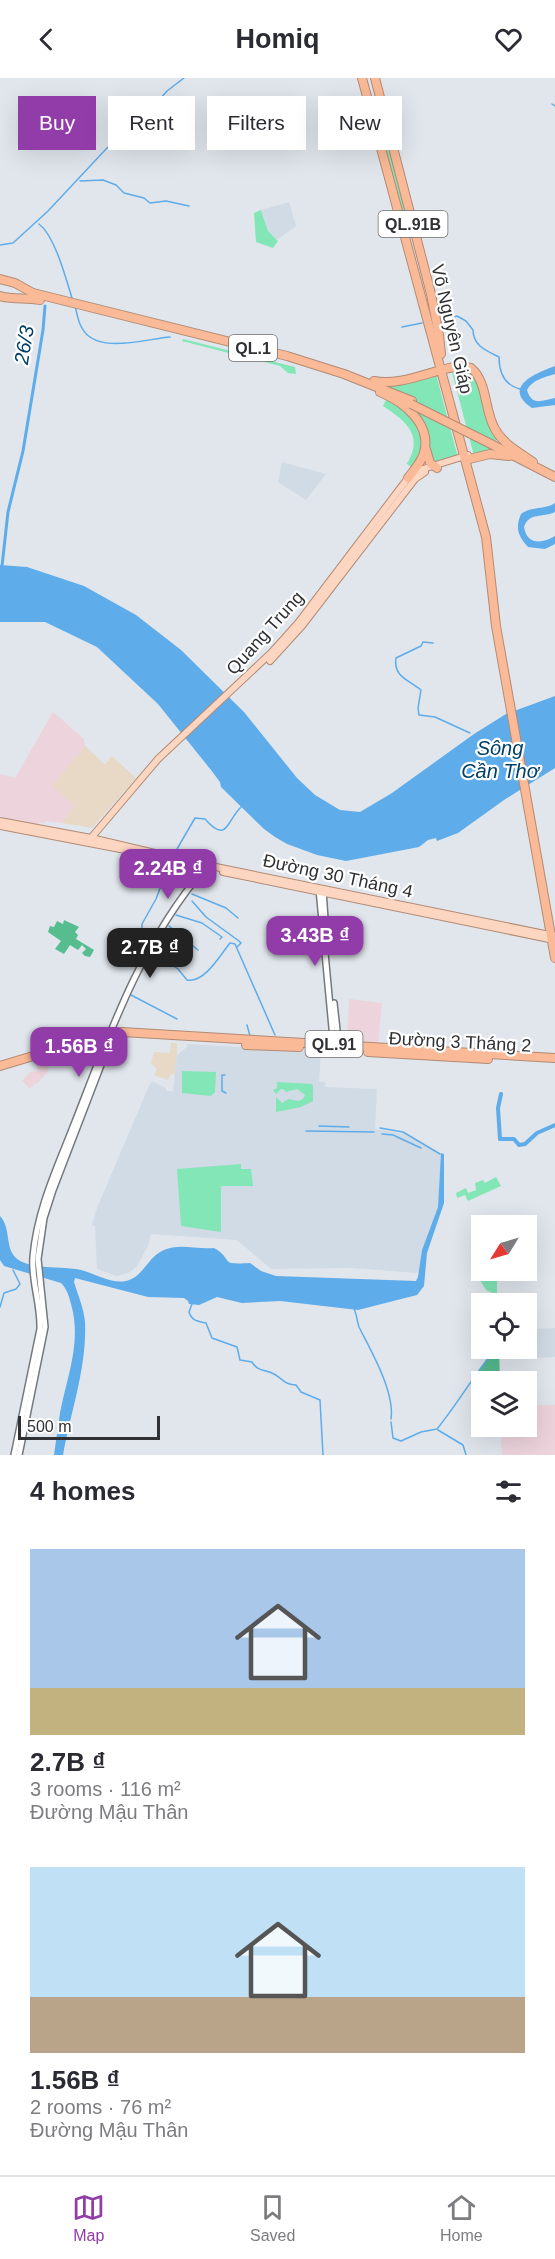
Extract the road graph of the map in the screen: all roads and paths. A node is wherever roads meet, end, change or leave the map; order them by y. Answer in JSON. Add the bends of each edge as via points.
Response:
{"nodes":[{"id":1,"x":362,"y":78,"type":"edge"},
{"id":2,"x":375,"y":78,"type":"edge"},
{"id":3,"x":367,"y":96,"type":"edge"},
{"id":4,"x":380,"y":96,"type":"edge"},
{"id":5,"x":382,"y":150,"type":"edge"},
{"id":6,"x":394,"y":150,"type":"edge"},
{"id":7,"x":0,"y":279,"type":"edge"},
{"id":8,"x":0,"y":296,"type":"edge"},
{"id":9,"x":41,"y":298,"type":"junction"},
{"id":10,"x":89,"y":310,"type":"junction"},
{"id":11,"x":438,"y":359,"type":"junction"},
{"id":12,"x":443,"y":371,"type":"junction"},
{"id":13,"x":345,"y":374,"type":"junction"},
{"id":14,"x":426,"y":375,"type":"junction"},
{"id":15,"x":371,"y":388,"type":"junction"},
{"id":16,"x":412,"y":402,"type":"junction"},
{"id":17,"x":424,"y":439,"type":"junction"},
{"id":18,"x":466,"y":458,"type":"junction"},
{"id":19,"x":533,"y":464,"type":"junction"},
{"id":20,"x":435,"y":467,"type":"junction"},
{"id":21,"x":555,"y":472,"type":"edge"},
{"id":22,"x":555,"y":477,"type":"edge"},
{"id":23,"x":408,"y":478,"type":"junction"},
{"id":24,"x":272,"y":656,"type":"junction"},
{"id":25,"x":0,"y":821,"type":"edge"},
{"id":26,"x":0,"y":826,"type":"edge"},
{"id":27,"x":10,"y":826,"type":"junction"},
{"id":28,"x":93,"y":841,"type":"junction"},
{"id":29,"x":205,"y":868,"type":"junction"},
{"id":30,"x":321,"y":890,"type":"junction"},
{"id":31,"x":554,"y":937,"type":"edge"},
{"id":32,"x":555,"y":958,"type":"edge"},
{"id":33,"x":111,"y":1035,"type":"junction"},
{"id":34,"x":336,"y":1047,"type":"junction"},
{"id":35,"x":423,"y":1052,"type":"junction"},
{"id":36,"x":555,"y":1058,"type":"edge"},
{"id":37,"x":555,"y":1063,"type":"edge"},
{"id":38,"x":0,"y":1067,"type":"edge"},
{"id":39,"x":25,"y":1415,"type":"junction"},
{"id":40,"x":14,"y":1455,"type":"edge"},
{"id":41,"x":19,"y":1455,"type":"edge"}],
"edges":[{"from":1,"to":3,"type":"highway","name":"Võ Nguyên Giáp","number":"QL.91B"},
{"from":2,"to":4,"type":"highway","name":"Võ Nguyên Giáp","number":"QL.91B"},
{"from":5,"to":11,"type":"highway","name":"Võ Nguyên Giáp","number":"QL.91B"},
{"from":6,"to":12,"type":"highway","name":"Võ Nguyên Giáp","number":"QL.91B","via":[[430,294]]},
{"from":7,"to":9,"type":"highway","number":"QL.1"},
{"from":8,"to":9,"type":"highway","number":"QL.1"},
{"from":9,"to":10,"type":"highway","number":"QL.1"},
{"from":10,"to":13,"type":"highway","number":"QL.1","via":[[287,356]]},
{"from":10,"to":15,"type":"highway","number":"QL.1","via":[[286,361]]},
{"from":11,"to":12,"type":"highway","number":"QL.91B"},
{"from":11,"to":14,"type":"highway"},
{"from":12,"to":14,"type":"highway"},
{"from":12,"to":18,"type":"highway","name":"Võ Nguyên Giáp","number":"QL.91B"},
{"from":12,"to":18,"type":"highway","name":"Võ Nguyên Giáp","number":"QL.91B"},
{"from":12,"to":19,"type":"highway","via":[[464,366],[474,370],[497,432]]},
{"from":13,"to":14,"type":"highway","via":[[393,383]]},
{"from":13,"to":16,"type":"highway","number":"QL.1"},
{"from":15,"to":16,"type":"highway","number":"QL.1"},
{"from":15,"to":17,"type":"highway","via":[[412,412]]},
{"from":16,"to":19,"type":"highway","number":"QL.1","bridge":true},
{"from":17,"to":20,"type":"highway"},
{"from":17,"to":23,"type":"highway","via":[[423,454]]},
{"from":18,"to":19,"type":"highway","via":[[499,454]]},
{"from":18,"to":20,"type":"main road","name":"Quang Trung"},
{"from":18,"to":31,"type":"highway","name":"Võ Nguyên Giáp","number":"QL.91B","via":[[489,537],[508,700]]},
{"from":19,"to":21,"type":"highway","number":"QL.1"},
{"from":19,"to":22,"type":"highway","number":"QL.1"},
{"from":20,"to":23,"type":"main road","name":"Quang Trung"},
{"from":20,"to":24,"type":"main road","name":"Quang Trung","via":[[415,479],[302,626]]},
{"from":23,"to":24,"type":"main road","name":"Quang Trung"},
{"from":24,"to":28,"type":"main road","name":"Quang Trung","via":[[163,754]]},
{"from":25,"to":26,"type":"main road"},
{"from":25,"to":27,"type":"main road"},
{"from":26,"to":27,"type":"main road"},
{"from":27,"to":28,"type":"main road","name":"Đường 30 Tháng 4"},
{"from":28,"to":29,"type":"main road","name":"Đường 30 Tháng 4"},
{"from":29,"to":30,"type":"main road","name":"Đường 30 Tháng 4"},
{"from":29,"to":33,"type":"main road","via":[[147,954]]},
{"from":30,"to":31,"type":"main road","name":"Đường 30 Tháng 4"},
{"from":30,"to":34,"type":"main road"},
{"from":31,"to":32,"type":"highway","number":"QL.91B"},
{"from":33,"to":34,"type":"highway","name":"Đường 3 Tháng 2","number":"QL.91"},
{"from":33,"to":38,"type":"highway","number":"QL.91"},
{"from":33,"to":39,"type":"main road","via":[[42,1217],[38,1259],[45,1327]]},
{"from":34,"to":35,"type":"highway","name":"Đường 3 Tháng 2","number":"QL.91"},
{"from":35,"to":36,"type":"highway","name":"Đường 3 Tháng 2","number":"QL.91"},
{"from":35,"to":37,"type":"highway","name":"Đường 3 Tháng 2","number":"QL.91"},
{"from":39,"to":40,"type":"main road"},
{"from":39,"to":41,"type":"main road"}]}
